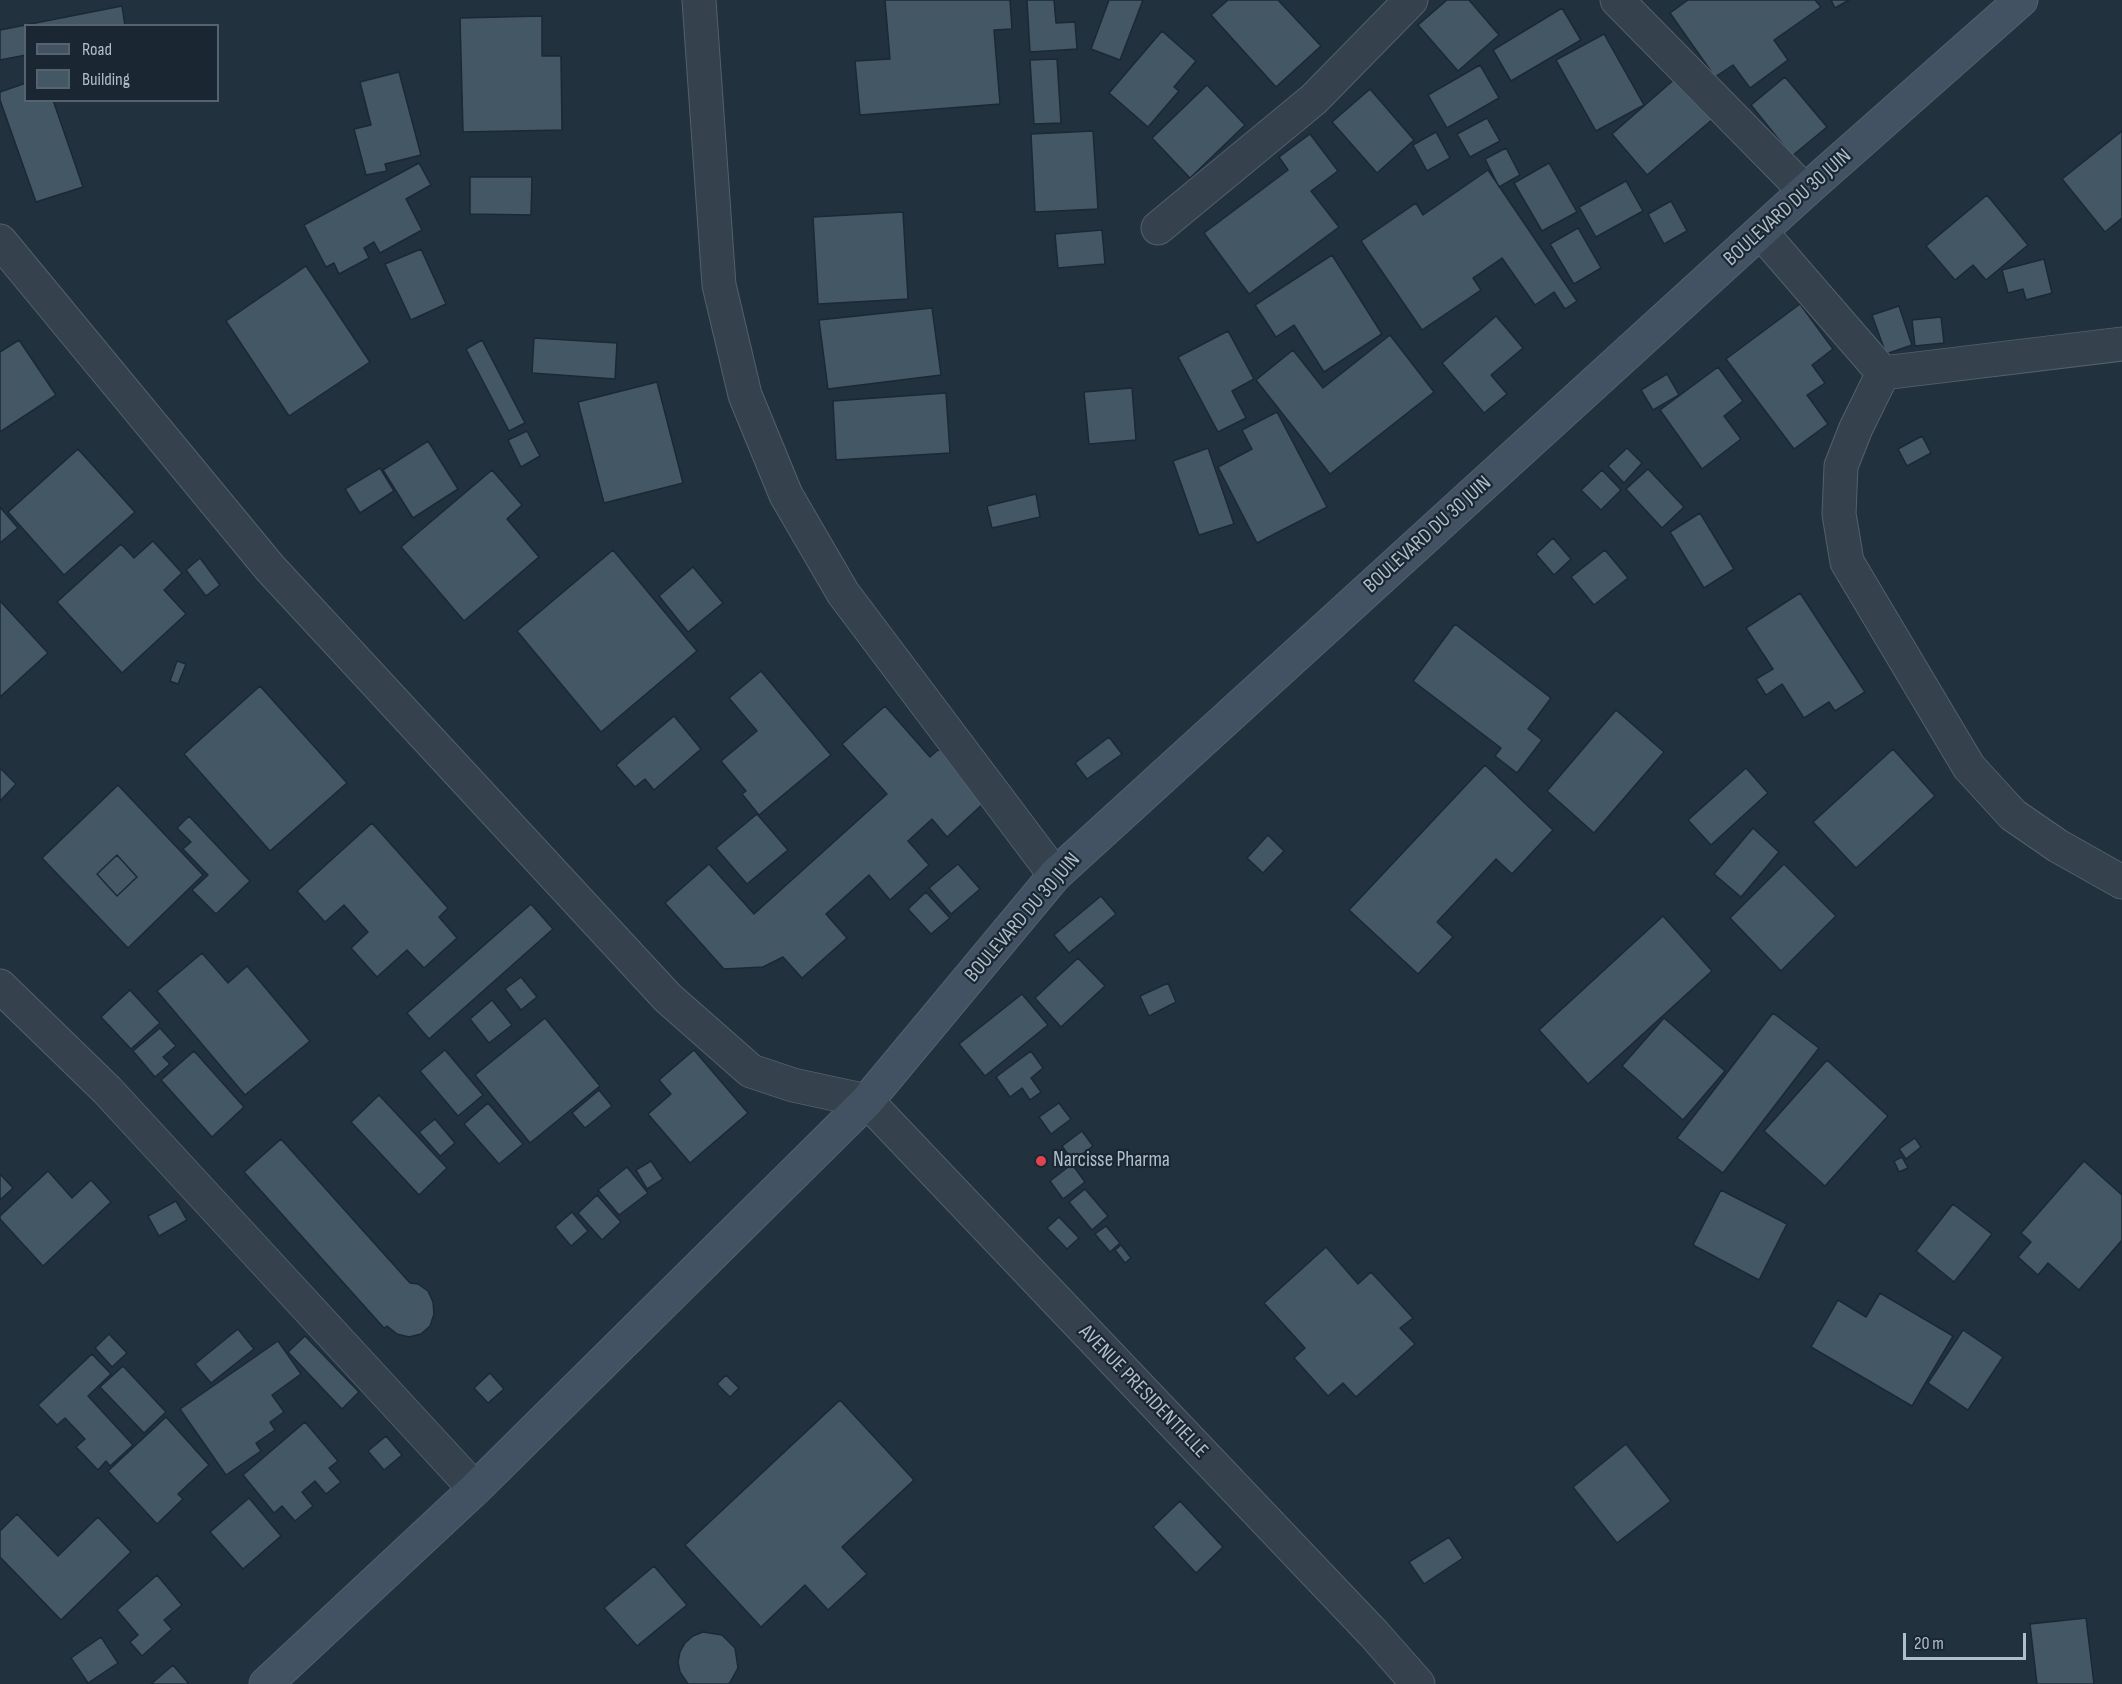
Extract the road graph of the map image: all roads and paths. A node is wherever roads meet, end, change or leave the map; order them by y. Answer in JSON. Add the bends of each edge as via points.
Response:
{"nodes":[{"id":1,"x":699,"y":0,"type":"edge"},
{"id":2,"x":1411,"y":0,"type":"edge"},
{"id":3,"x":1617,"y":0,"type":"edge"},
{"id":4,"x":2021,"y":0,"type":"edge"},
{"id":5,"x":1805,"y":191,"type":"junction"},
{"id":6,"x":1158,"y":228,"type":"dead end"},
{"id":7,"x":1761,"y":232,"type":"junction"},
{"id":8,"x":0,"y":241,"type":"edge"},
{"id":9,"x":2122,"y":344,"type":"edge"},
{"id":10,"x":1883,"y":373,"type":"junction"},
{"id":11,"x":1055,"y":875,"type":"junction"},
{"id":12,"x":2122,"y":882,"type":"edge"},
{"id":13,"x":0,"y":986,"type":"edge"},
{"id":14,"x":867,"y":1101,"type":"junction"},
{"id":15,"x":475,"y":1489,"type":"junction"},
{"id":16,"x":266,"y":1684,"type":"edge"},
{"id":17,"x":1418,"y":1684,"type":"edge"}],
"edges":[{"from":1,"to":11,"type":"street","via":[[720,285],[745,395],[754,418],[786,495],[843,593]]},
{"from":2,"to":6,"type":"street","via":[[1314,99]]},
{"from":3,"to":5,"type":"street"},
{"from":4,"to":5,"type":"street","name":"BOULEVARD DU 30 JUIN"},
{"from":5,"to":7,"type":"street","name":"BOULEVARD DU 30 JUIN"},
{"from":7,"to":10,"type":"street"},
{"from":7,"to":11,"type":"street","name":"BOULEVARD DU 30 JUIN"},
{"from":8,"to":14,"type":"street","via":[[270,567],[668,998],[751,1071],[793,1085]]},
{"from":9,"to":10,"type":"street"},
{"from":10,"to":12,"type":"street","via":[[1841,466],[1839,514],[1848,562],[1970,767],[2013,815]]},
{"from":11,"to":14,"type":"street","name":"BOULEVARD DU 30 JUIN"},
{"from":13,"to":15,"type":"street","via":[[108,1090]]},
{"from":14,"to":15,"type":"street","name":"BOULEVARD DU 30 JUIN"},
{"from":14,"to":17,"type":"street","name":"AVENUE PRESIDENTIELLE"},
{"from":15,"to":16,"type":"street","name":"BOULEVARD DU 30 JUIN"}]}
